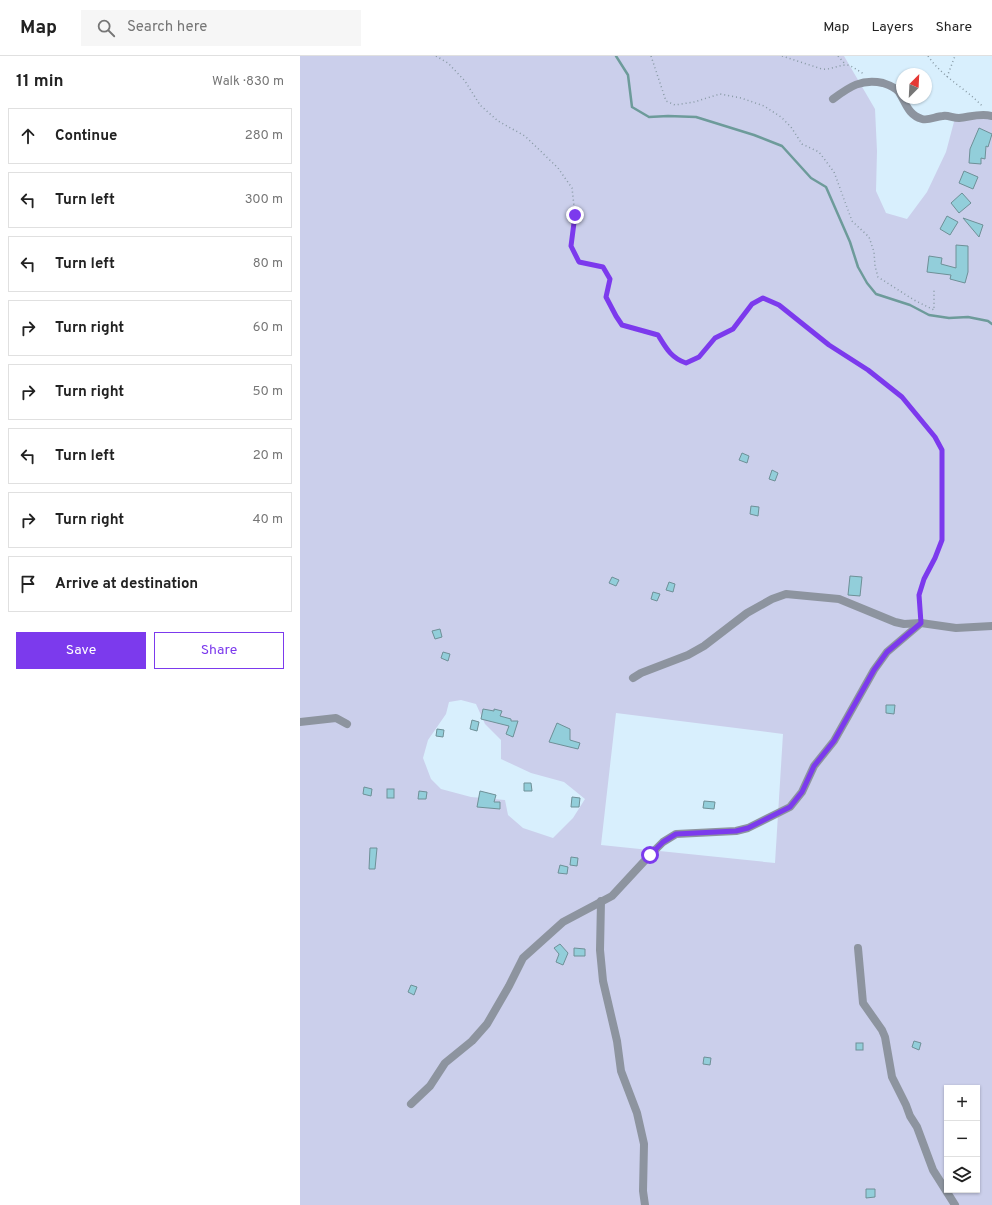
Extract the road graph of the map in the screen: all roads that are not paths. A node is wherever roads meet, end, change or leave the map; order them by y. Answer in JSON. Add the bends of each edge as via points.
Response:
{"nodes":[{"id":1,"x":833,"y":99,"type":"dead end"},
{"id":2,"x":992,"y":115,"type":"edge"},
{"id":3,"x":921,"y":623,"type":"junction"},
{"id":4,"x":992,"y":626,"type":"edge"},
{"id":5,"x":633,"y":678,"type":"dead end"},
{"id":6,"x":300,"y":722,"type":"edge"},
{"id":7,"x":347,"y":724,"type":"dead end"},
{"id":8,"x":601,"y":901,"type":"junction"},
{"id":9,"x":858,"y":948,"type":"dead end"},
{"id":10,"x":411,"y":1104,"type":"dead end"},
{"id":11,"x":644,"y":1205,"type":"edge"},
{"id":12,"x":955,"y":1205,"type":"edge"}],
"edges":[{"from":1,"to":2,"type":"street","via":[[866,81],[877,82],[896,89],[909,110],[923,119],[945,115],[958,118]]},
{"from":3,"to":4,"type":"street","via":[[956,628]]},
{"from":3,"to":5,"type":"street","via":[[895,622],[839,598],[786,594],[747,614],[688,655]]},
{"from":3,"to":8,"type":"street","via":[[887,652],[870,676],[834,741],[814,766],[802,792],[790,807],[748,828],[736,831],[676,834],[663,842],[612,896]]},
{"from":6,"to":7,"type":"street","via":[[336,718]]},
{"from":8,"to":10,"type":"street","via":[[563,922],[523,958],[487,1024],[472,1041],[445,1063],[430,1086]]},
{"from":8,"to":11,"type":"street","via":[[600,950],[603,981],[621,1071],[637,1113],[644,1144]]},
{"from":9,"to":12,"type":"street","via":[[863,1003],[882,1030],[892,1077],[917,1127],[933,1170]]}]}
